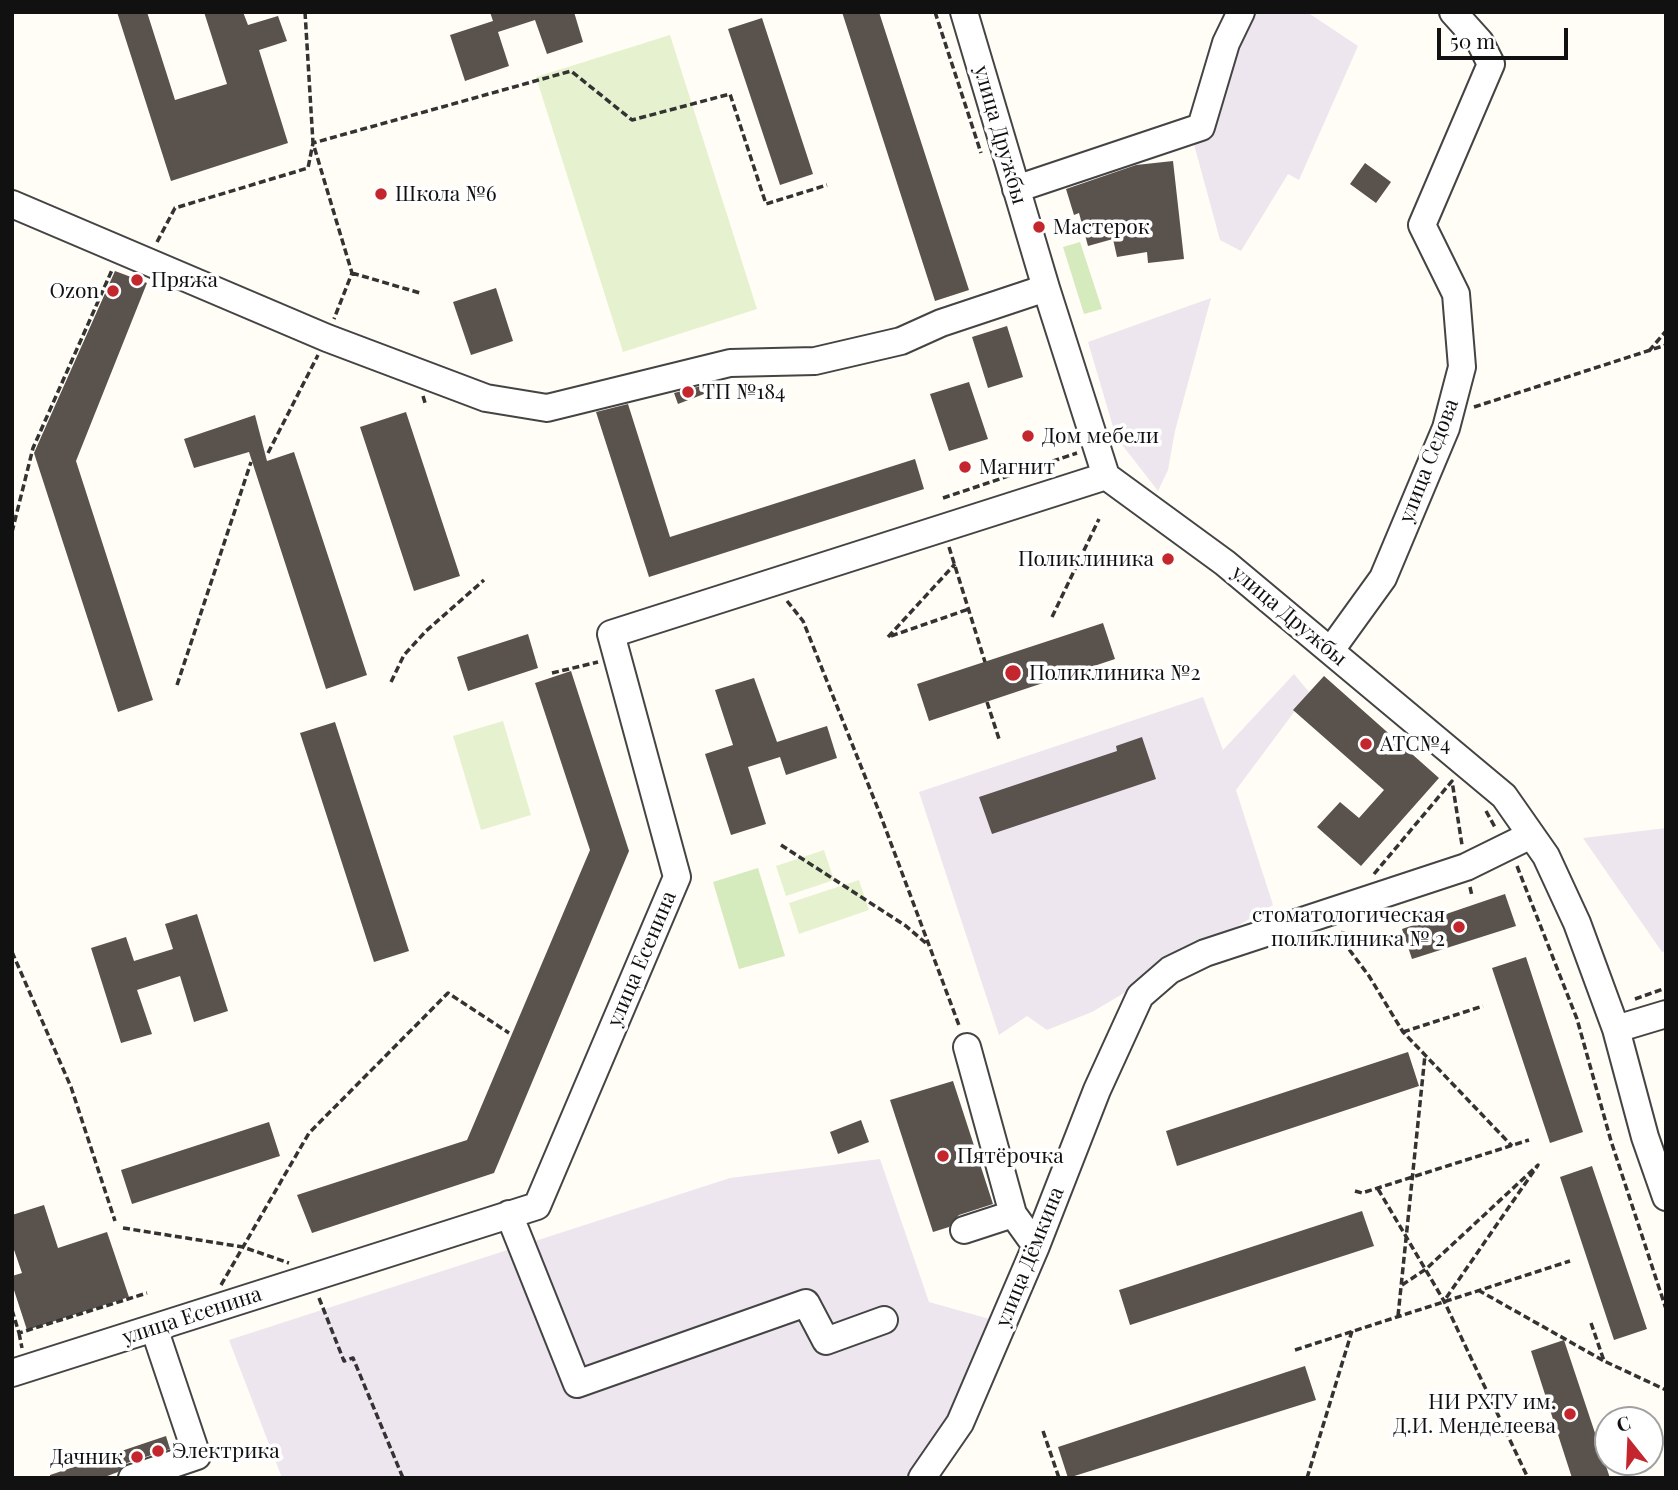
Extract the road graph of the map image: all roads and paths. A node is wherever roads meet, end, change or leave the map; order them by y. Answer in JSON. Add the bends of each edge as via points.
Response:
{"nodes":[{"id":1,"x":305,"y":12,"type":"edge"},
{"id":2,"x":935,"y":12,"type":"edge"},
{"id":3,"x":964,"y":12,"type":"edge"},
{"id":4,"x":1241,"y":12,"type":"edge"},
{"id":5,"x":1453,"y":12,"type":"edge"},
{"id":6,"x":313,"y":143,"type":"junction"},
{"id":7,"x":982,"y":157,"type":"dead end"},
{"id":8,"x":827,"y":185,"type":"dead end"},
{"id":9,"x":1016,"y":189,"type":"junction"},
{"id":10,"x":12,"y":204,"type":"edge"},
{"id":11,"x":120,"y":250,"type":"junction"},
{"id":12,"x":146,"y":261,"type":"junction"},
{"id":13,"x":352,"y":272,"type":"junction"},
{"id":14,"x":1046,"y":288,"type":"junction"},
{"id":15,"x":420,"y":293,"type":"dead end"},
{"id":16,"x":1666,"y":331,"type":"edge"},
{"id":17,"x":327,"y":338,"type":"junction"},
{"id":18,"x":1666,"y":345,"type":"edge"},
{"id":19,"x":1649,"y":351,"type":"junction"},
{"id":20,"x":1452,"y":408,"type":"junction"},
{"id":21,"x":1080,"y":452,"type":"dead end"},
{"id":22,"x":268,"y":453,"type":"dead end"},
{"id":23,"x":251,"y":462,"type":"dead end"},
{"id":24,"x":1106,"y":476,"type":"junction"},
{"id":25,"x":943,"y":498,"type":"dead end"},
{"id":26,"x":1099,"y":519,"type":"dead end"},
{"id":27,"x":944,"y":529,"type":"junction"},
{"id":28,"x":12,"y":532,"type":"edge"},
{"id":29,"x":955,"y":564,"type":"junction"},
{"id":30,"x":484,"y":580,"type":"dead end"},
{"id":31,"x":773,"y":583,"type":"junction"},
{"id":32,"x":969,"y":610,"type":"junction"},
{"id":33,"x":1052,"y":617,"type":"dead end"},
{"id":34,"x":1331,"y":650,"type":"junction"},
{"id":35,"x":618,"y":658,"type":"junction"},
{"id":36,"x":985,"y":662,"type":"dead end"},
{"id":37,"x":552,"y":673,"type":"dead end"},
{"id":38,"x":391,"y":682,"type":"dead end"},
{"id":39,"x":177,"y":685,"type":"dead end"},
{"id":40,"x":987,"y":702,"type":"dead end"},
{"id":41,"x":1000,"y":742,"type":"dead end"},
{"id":42,"x":1441,"y":772,"type":"dead end"},
{"id":43,"x":1452,"y":781,"type":"junction"},
{"id":44,"x":1460,"y":789,"type":"dead end"},
{"id":45,"x":1478,"y":804,"type":"dead end"},
{"id":46,"x":1531,"y":835,"type":"junction"},
{"id":47,"x":781,"y":845,"type":"dead end"},
{"id":48,"x":1508,"y":848,"type":"junction"},
{"id":49,"x":1466,"y":867,"type":"junction"},
{"id":50,"x":1373,"y":876,"type":"dead end"},
{"id":51,"x":1472,"y":896,"type":"dead end"},
{"id":52,"x":1347,"y":907,"type":"junction"},
{"id":53,"x":929,"y":946,"type":"junction"},
{"id":54,"x":12,"y":953,"type":"edge"},
{"id":55,"x":1483,"y":1006,"type":"dead end"},
{"id":56,"x":1666,"y":1014,"type":"edge"},
{"id":57,"x":1616,"y":1030,"type":"junction"},
{"id":58,"x":1403,"y":1032,"type":"junction"},
{"id":59,"x":509,"y":1033,"type":"dead end"},
{"id":60,"x":967,"y":1047,"type":"joint"},
{"id":61,"x":1425,"y":1055,"type":"junction"},
{"id":62,"x":1529,"y":1140,"type":"dead end"},
{"id":63,"x":1512,"y":1146,"type":"junction"},
{"id":64,"x":1415,"y":1177,"type":"junction"},
{"id":65,"x":1378,"y":1189,"type":"junction"},
{"id":66,"x":1355,"y":1191,"type":"dead end"},
{"id":67,"x":1666,"y":1197,"type":"edge"},
{"id":68,"x":509,"y":1214,"type":"junction"},
{"id":69,"x":1013,"y":1214,"type":"junction"},
{"id":70,"x":115,"y":1221,"type":"dead end"},
{"id":71,"x":123,"y":1228,"type":"dead end"},
{"id":72,"x":964,"y":1230,"type":"dead end"},
{"id":73,"x":1408,"y":1237,"type":"junction"},
{"id":74,"x":1036,"y":1246,"type":"junction"},
{"id":75,"x":243,"y":1247,"type":"junction"},
{"id":76,"x":1570,"y":1261,"type":"dead end"},
{"id":77,"x":1426,"y":1269,"type":"junction"},
{"id":78,"x":1402,"y":1285,"type":"junction"},
{"id":79,"x":316,"y":1290,"type":"dead end"},
{"id":80,"x":1478,"y":1290,"type":"junction"},
{"id":81,"x":147,"y":1293,"type":"dead end"},
{"id":82,"x":1444,"y":1301,"type":"junction"},
{"id":83,"x":1666,"y":1309,"type":"edge"},
{"id":84,"x":12,"y":1310,"type":"edge"},
{"id":85,"x":205,"y":1312,"type":"junction"},
{"id":86,"x":1398,"y":1316,"type":"junction"},
{"id":87,"x":884,"y":1320,"type":"dead end"},
{"id":88,"x":1591,"y":1323,"type":"dead end"},
{"id":89,"x":154,"y":1328,"type":"junction"},
{"id":90,"x":1352,"y":1331,"type":"junction"},
{"id":91,"x":1295,"y":1350,"type":"dead end"},
{"id":92,"x":1604,"y":1361,"type":"junction"},
{"id":93,"x":12,"y":1373,"type":"edge"},
{"id":94,"x":1666,"y":1390,"type":"edge"},
{"id":95,"x":1043,"y":1431,"type":"dead end"},
{"id":96,"x":201,"y":1467,"type":"edge"},
{"id":97,"x":159,"y":1473,"type":"edge"},
{"id":98,"x":132,"y":1478,"type":"edge"},
{"id":99,"x":403,"y":1478,"type":"edge"},
{"id":100,"x":922,"y":1478,"type":"edge"},
{"id":101,"x":1059,"y":1478,"type":"edge"},
{"id":102,"x":1307,"y":1478,"type":"edge"},
{"id":103,"x":1528,"y":1478,"type":"edge"}],
"edges":[{"from":1,"to":6,"type":"path"},
{"from":2,"to":7,"type":"path"},
{"from":3,"to":9,"type":"street","name":"улица Дружбы"},
{"from":4,"to":9,"type":"street","via":[[1226,43],[1201,127]]},
{"from":5,"to":20,"type":"street","name":"улица Седова","via":[[1480,42],[1491,64],[1422,225],[1456,294],[1462,367]]},
{"from":6,"to":8,"type":"path","via":[[571,71],[632,120],[730,94],[766,204]]},
{"from":6,"to":12,"type":"path","via":[[308,168],[175,208]]},
{"from":6,"to":13,"type":"path"},
{"from":9,"to":14,"type":"street","name":"улица Дружбы"},
{"from":10,"to":11,"type":"street"},
{"from":11,"to":12,"type":"street"},
{"from":11,"to":28,"type":"path","via":[[33,448]]},
{"from":12,"to":17,"type":"street"},
{"from":13,"to":15,"type":"path"},
{"from":13,"to":17,"type":"path"},
{"from":14,"to":17,"type":"street","via":[[901,341],[815,360],[730,363],[547,408],[486,398]]},
{"from":14,"to":24,"type":"street","name":"улица Дружбы"},
{"from":16,"to":19,"type":"path"},
{"from":17,"to":22,"type":"path"},
{"from":18,"to":19,"type":"path"},
{"from":19,"to":20,"type":"path","via":[[1472,407]]},
{"from":20,"to":34,"type":"street","name":"улица Седова","via":[[1382,578]]},
{"from":21,"to":25,"type":"path"},
{"from":23,"to":39,"type":"path"},
{"from":24,"to":27,"type":"street","name":"улица Есенина"},
{"from":24,"to":34,"type":"street","name":"улица Дружбы","via":[[1225,563]]},
{"from":26,"to":33,"type":"path"},
{"from":27,"to":29,"type":"path"},
{"from":27,"to":31,"type":"street","name":"улица Есенина"},
{"from":29,"to":32,"type":"path"},
{"from":29,"to":32,"type":"path","via":[[888,636]]},
{"from":30,"to":38,"type":"path","via":[[404,655]]},
{"from":31,"to":35,"type":"street","name":"улица Есенина","via":[[611,634]]},
{"from":31,"to":53,"type":"path","via":[[803,621]]},
{"from":32,"to":36,"type":"path"},
{"from":34,"to":46,"type":"street","name":"улица Дружбы","via":[[1504,796]]},
{"from":35,"to":37,"type":"path"},
{"from":35,"to":68,"type":"street","name":"улица Есенина","via":[[677,877],[537,1206]]},
{"from":40,"to":41,"type":"path"},
{"from":42,"to":43,"type":"path"},
{"from":43,"to":44,"type":"path"},
{"from":43,"to":49,"type":"path"},
{"from":43,"to":50,"type":"path"},
{"from":45,"to":48,"type":"path"},
{"from":46,"to":48,"type":"street","name":"улица Дёмкина"},
{"from":46,"to":57,"type":"street","name":"улица Дружбы","via":[[1561,884]]},
{"from":47,"to":53,"type":"path","via":[[906,926]]},
{"from":48,"to":49,"type":"street","name":"улица Дёмкина"},
{"from":48,"to":83,"type":"path","via":[[1577,1019]]},
{"from":49,"to":51,"type":"path"},
{"from":49,"to":52,"type":"street","name":"улица Дёмкина"},
{"from":52,"to":58,"type":"path","via":[[1342,940]]},
{"from":52,"to":74,"type":"street","name":"улица Дёмкина","via":[[1205,953],[1170,970],[1140,996],[1097,1090]]},
{"from":53,"to":60,"type":"path"},
{"from":54,"to":70,"type":"path","via":[[71,1087]]},
{"from":55,"to":58,"type":"path"},
{"from":56,"to":57,"type":"street"},
{"from":57,"to":67,"type":"street","name":"улица Дружбы"},
{"from":58,"to":61,"type":"path"},
{"from":59,"to":75,"type":"path","via":[[448,993],[309,1133]]},
{"from":60,"to":69,"type":"street"},
{"from":61,"to":63,"type":"path"},
{"from":61,"to":64,"type":"path"},
{"from":62,"to":63,"type":"path"},
{"from":63,"to":64,"type":"path"},
{"from":64,"to":65,"type":"path"},
{"from":64,"to":73,"type":"path"},
{"from":65,"to":66,"type":"path"},
{"from":65,"to":73,"type":"path"},
{"from":68,"to":85,"type":"street","name":"улица Есенина"},
{"from":68,"to":87,"type":"street","via":[[577,1384],[806,1303],[826,1341]]},
{"from":69,"to":72,"type":"street"},
{"from":69,"to":74,"type":"street"},
{"from":71,"to":75,"type":"path"},
{"from":73,"to":77,"type":"path"},
{"from":73,"to":78,"type":"path"},
{"from":74,"to":100,"type":"street","name":"улица Дёмкина","via":[[960,1423]]},
{"from":75,"to":85,"type":"path"},
{"from":76,"to":80,"type":"path"},
{"from":77,"to":78,"type":"path"},
{"from":77,"to":82,"type":"path"},
{"from":77,"to":82,"type":"path","via":[[1538,1165]]},
{"from":78,"to":86,"type":"path"},
{"from":79,"to":99,"type":"path","via":[[344,1361],[353,1358]]},
{"from":80,"to":82,"type":"path"},
{"from":80,"to":92,"type":"path"},
{"from":81,"to":84,"type":"path","via":[[19,1333]]},
{"from":82,"to":86,"type":"path"},
{"from":82,"to":103,"type":"path"},
{"from":85,"to":89,"type":"street","name":"улица Есенина"},
{"from":86,"to":90,"type":"path"},
{"from":88,"to":92,"type":"path"},
{"from":89,"to":93,"type":"street","name":"улица Есенина"},
{"from":89,"to":96,"type":"street"},
{"from":90,"to":91,"type":"path"},
{"from":90,"to":102,"type":"path"},
{"from":92,"to":94,"type":"path"},
{"from":95,"to":101,"type":"path"},
{"from":96,"to":97,"type":"street"},
{"from":97,"to":98,"type":"street"}]}
